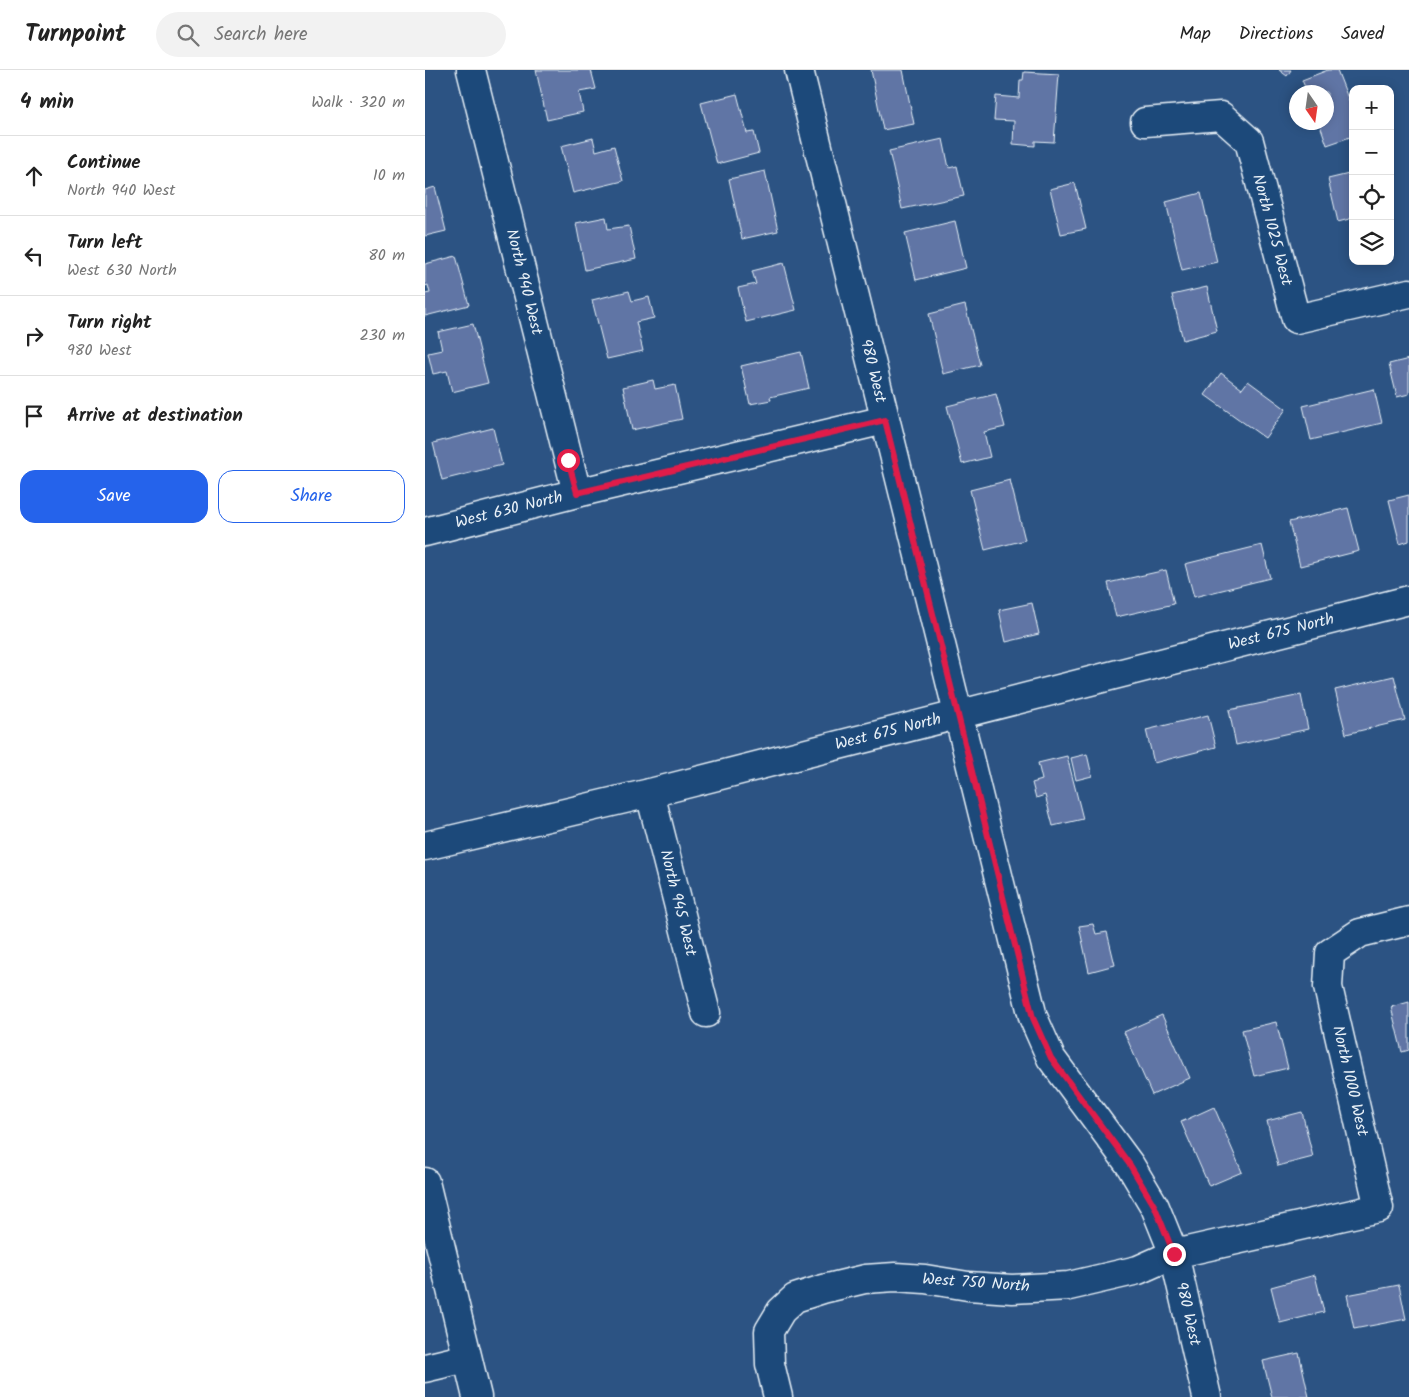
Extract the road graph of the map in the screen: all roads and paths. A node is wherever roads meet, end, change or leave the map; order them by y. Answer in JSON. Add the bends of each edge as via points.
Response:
{"nodes":[{"id":1,"x":471,"y":70,"type":"edge"},
{"id":2,"x":799,"y":70,"type":"edge"},
{"id":3,"x":1145,"y":122,"type":"dead end"},
{"id":4,"x":1409,"y":293,"type":"edge"},
{"id":5,"x":885,"y":420,"type":"junction"},
{"id":6,"x":577,"y":493,"type":"junction"},
{"id":7,"x":425,"y":532,"type":"edge"},
{"id":8,"x":1409,"y":600,"type":"edge"},
{"id":9,"x":957,"y":715,"type":"junction"},
{"id":10,"x":650,"y":793,"type":"junction"},
{"id":11,"x":425,"y":846,"type":"edge"},
{"id":12,"x":1409,"y":921,"type":"edge"},
{"id":13,"x":706,"y":1013,"type":"dead end"},
{"id":14,"x":425,"y":1182,"type":"edge"},
{"id":15,"x":1379,"y":1208,"type":"joint"},
{"id":16,"x":1174,"y":1254,"type":"junction"},
{"id":17,"x":467,"y":1358,"type":"junction"},
{"id":18,"x":425,"y":1368,"type":"edge"},
{"id":19,"x":477,"y":1397,"type":"edge"},
{"id":20,"x":778,"y":1397,"type":"edge"},
{"id":21,"x":1207,"y":1397,"type":"edge"}],
"edges":[{"from":1,"to":6,"type":"street","name":"North 940 West"},
{"from":2,"to":5,"type":"street","name":"980 West"},
{"from":3,"to":4,"type":"street","name":"North 1025 West","via":[[1221,116],[1249,141],[1296,319]]},
{"from":5,"to":6,"type":"street","name":"West 630 North"},
{"from":5,"to":9,"type":"street","name":"980 West"},
{"from":6,"to":7,"type":"street","name":"West 630 North"},
{"from":8,"to":9,"type":"street","name":"West 675 North"},
{"from":9,"to":10,"type":"street","name":"West 675 North"},
{"from":9,"to":16,"type":"street","name":"980 West","via":[[1033,1018],[1051,1058],[1130,1165],[1155,1207]]},
{"from":10,"to":11,"type":"street","name":"West 675 North"},
{"from":10,"to":13,"type":"street","name":"North 945 West"},
{"from":12,"to":15,"type":"street","name":"North 1000 West","via":[[1360,933],[1330,953],[1328,987]]},
{"from":14,"to":17,"type":"street"},
{"from":15,"to":16,"type":"street","name":"West 750 North"},
{"from":16,"to":20,"type":"street","name":"West 750 North","via":[[1138,1270],[1069,1286],[1012,1289],[895,1277],[865,1279],[795,1298],[769,1331],[770,1364]]},
{"from":16,"to":21,"type":"street","name":"980 West"},
{"from":17,"to":18,"type":"street"},
{"from":17,"to":19,"type":"street"}]}
